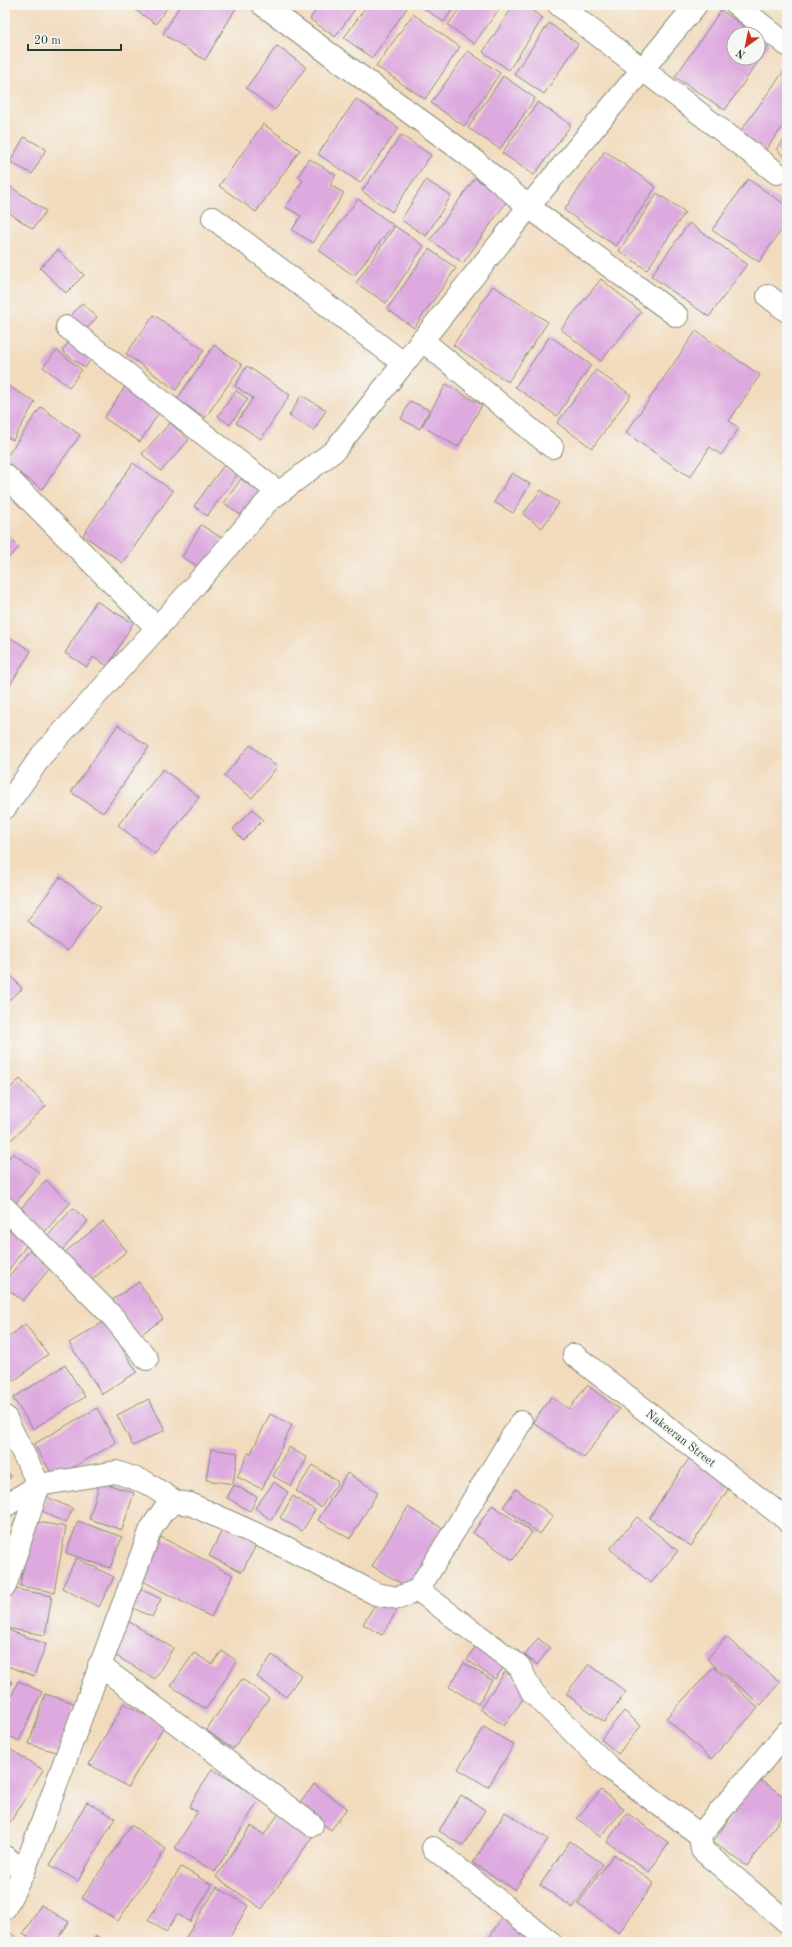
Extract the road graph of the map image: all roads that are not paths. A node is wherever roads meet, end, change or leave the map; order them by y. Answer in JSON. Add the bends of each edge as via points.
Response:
{"nodes":[{"id":1,"x":263,"y":5,"type":"edge"},
{"id":2,"x":559,"y":5,"type":"edge"},
{"id":3,"x":696,"y":5,"type":"edge"},
{"id":4,"x":737,"y":5,"type":"edge"},
{"id":5,"x":787,"y":45,"type":"edge"},
{"id":6,"x":643,"y":68,"type":"junction"},
{"id":7,"x":777,"y":173,"type":"dead end"},
{"id":8,"x":528,"y":207,"type":"junction"},
{"id":9,"x":212,"y":218,"type":"dead end"},
{"id":10,"x":768,"y":296,"type":"dead end"},
{"id":11,"x":787,"y":311,"type":"edge"},
{"id":12,"x":677,"y":316,"type":"dead end"},
{"id":13,"x":67,"y":327,"type":"dead end"},
{"id":14,"x":422,"y":340,"type":"junction"},
{"id":15,"x":403,"y":363,"type":"junction"},
{"id":16,"x":552,"y":447,"type":"dead end"},
{"id":17,"x":5,"y":475,"type":"edge"},
{"id":18,"x":279,"y":493,"type":"junction"},
{"id":19,"x":157,"y":628,"type":"junction"},
{"id":20,"x":5,"y":808,"type":"edge"},
{"id":21,"x":5,"y":1208,"type":"edge"},
{"id":22,"x":574,"y":1355,"type":"dead end"},
{"id":23,"x":147,"y":1359,"type":"dead end"},
{"id":24,"x":5,"y":1417,"type":"edge"},
{"id":25,"x":521,"y":1422,"type":"dead end"},
{"id":26,"x":39,"y":1485,"type":"junction"},
{"id":27,"x":176,"y":1502,"type":"junction"},
{"id":28,"x":5,"y":1506,"type":"edge"},
{"id":29,"x":787,"y":1520,"type":"edge"},
{"id":30,"x":5,"y":1586,"type":"edge"},
{"id":31,"x":418,"y":1590,"type":"junction"},
{"id":32,"x":99,"y":1665,"type":"junction"},
{"id":33,"x":787,"y":1732,"type":"edge"},
{"id":34,"x":312,"y":1825,"type":"dead end"},
{"id":35,"x":700,"y":1835,"type":"junction"},
{"id":36,"x":433,"y":1848,"type":"dead end"},
{"id":37,"x":5,"y":1857,"type":"edge"},
{"id":38,"x":24,"y":1871,"type":"junction"},
{"id":39,"x":5,"y":1908,"type":"edge"},
{"id":40,"x":787,"y":1922,"type":"edge"},
{"id":41,"x":550,"y":1942,"type":"edge"}],
"edges":[{"from":1,"to":8,"type":"street","via":[[469,156]]},
{"from":2,"to":6,"type":"street"},
{"from":3,"to":6,"type":"street"},
{"from":4,"to":5,"type":"street"},
{"from":6,"to":7,"type":"street"},
{"from":6,"to":8,"type":"street"},
{"from":8,"to":12,"type":"street"},
{"from":8,"to":14,"type":"street"},
{"from":9,"to":15,"type":"street"},
{"from":10,"to":11,"type":"street"},
{"from":13,"to":18,"type":"street"},
{"from":14,"to":15,"type":"street"},
{"from":14,"to":16,"type":"street"},
{"from":15,"to":18,"type":"street","via":[[334,451]]},
{"from":17,"to":19,"type":"street"},
{"from":18,"to":19,"type":"street","via":[[267,502]]},
{"from":19,"to":20,"type":"street","via":[[42,755]]},
{"from":21,"to":23,"type":"street","via":[[113,1317]]},
{"from":22,"to":29,"type":"street","name":"Nakeeran Street"},
{"from":24,"to":26,"type":"street"},
{"from":25,"to":31,"type":"street"},
{"from":26,"to":27,"type":"street","via":[[116,1472],[145,1482]]},
{"from":26,"to":28,"type":"street"},
{"from":26,"to":30,"type":"street"},
{"from":27,"to":31,"type":"street","via":[[190,1504],[287,1548],[376,1594],[398,1598]]},
{"from":27,"to":32,"type":"street","via":[[163,1511],[151,1529]]},
{"from":31,"to":35,"type":"street","via":[[519,1666],[532,1692],[611,1769]]},
{"from":32,"to":34,"type":"street"},
{"from":32,"to":38,"type":"street"},
{"from":33,"to":35,"type":"street"},
{"from":35,"to":40,"type":"street","via":[[702,1850]]},
{"from":36,"to":41,"type":"street"},
{"from":37,"to":38,"type":"street"},
{"from":38,"to":39,"type":"street"}]}
